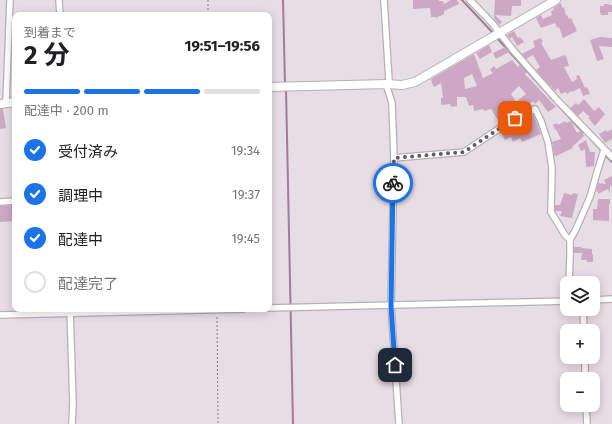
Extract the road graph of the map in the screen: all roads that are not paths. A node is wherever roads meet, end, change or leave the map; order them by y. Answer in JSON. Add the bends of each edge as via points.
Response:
{"nodes":[{"id":1,"x":10,"y":0,"type":"edge"},
{"id":2,"x":60,"y":0,"type":"edge"},
{"id":3,"x":384,"y":0,"type":"edge"},
{"id":4,"x":470,"y":0,"type":"edge"},
{"id":5,"x":556,"y":0,"type":"edge"},
{"id":6,"x":60,"y":12,"type":"edge"},
{"id":7,"x":499,"y":33,"type":"junction"},
{"id":8,"x":386,"y":84,"type":"junction"},
{"id":9,"x":272,"y":87,"type":"edge"},
{"id":10,"x":3,"y":104,"type":"edge"},
{"id":11,"x":604,"y":150,"type":"junction"},
{"id":12,"x":394,"y":158,"type":"junction"},
{"id":13,"x":612,"y":158,"type":"edge"},
{"id":14,"x":12,"y":201,"type":"edge"},
{"id":15,"x":0,"y":202,"type":"edge"},
{"id":16,"x":570,"y":240,"type":"junction"},
{"id":17,"x":569,"y":276,"type":"edge"},
{"id":18,"x":600,"y":300,"type":"edge"},
{"id":19,"x":612,"y":300,"type":"edge"},
{"id":20,"x":560,"y":301,"type":"edge"},
{"id":21,"x":391,"y":306,"type":"junction"},
{"id":22,"x":272,"y":308,"type":"edge"},
{"id":23,"x":52,"y":312,"type":"edge"},
{"id":24,"x":70,"y":312,"type":"edge"},
{"id":25,"x":0,"y":315,"type":"edge"},
{"id":26,"x":586,"y":412,"type":"edge"},
{"id":27,"x":72,"y":424,"type":"edge"},
{"id":28,"x":399,"y":424,"type":"edge"},
{"id":29,"x":587,"y":424,"type":"edge"}],
"edges":[{"from":1,"to":10,"type":"street"},
{"from":2,"to":6,"type":"street"},
{"from":3,"to":8,"type":"street","via":[[389,80]]},
{"from":4,"to":7,"type":"street"},
{"from":5,"to":7,"type":"street"},
{"from":7,"to":8,"type":"street","via":[[415,82],[402,85]]},
{"from":7,"to":11,"type":"street"},
{"from":8,"to":9,"type":"street"},
{"from":8,"to":12,"type":"street","via":[[392,103]]},
{"from":11,"to":13,"type":"street"},
{"from":11,"to":16,"type":"street","via":[[590,197]]},
{"from":12,"to":16,"type":"street","via":[[464,152],[515,118],[536,109],[548,142],[552,168],[551,212]]},
{"from":12,"to":21,"type":"street"},
{"from":14,"to":15,"type":"street"},
{"from":16,"to":17,"type":"street"},
{"from":18,"to":19,"type":"street"},
{"from":20,"to":21,"type":"street"},
{"from":21,"to":22,"type":"street"},
{"from":21,"to":28,"type":"street"},
{"from":23,"to":25,"type":"street"},
{"from":24,"to":27,"type":"street"},
{"from":26,"to":29,"type":"street"}]}
